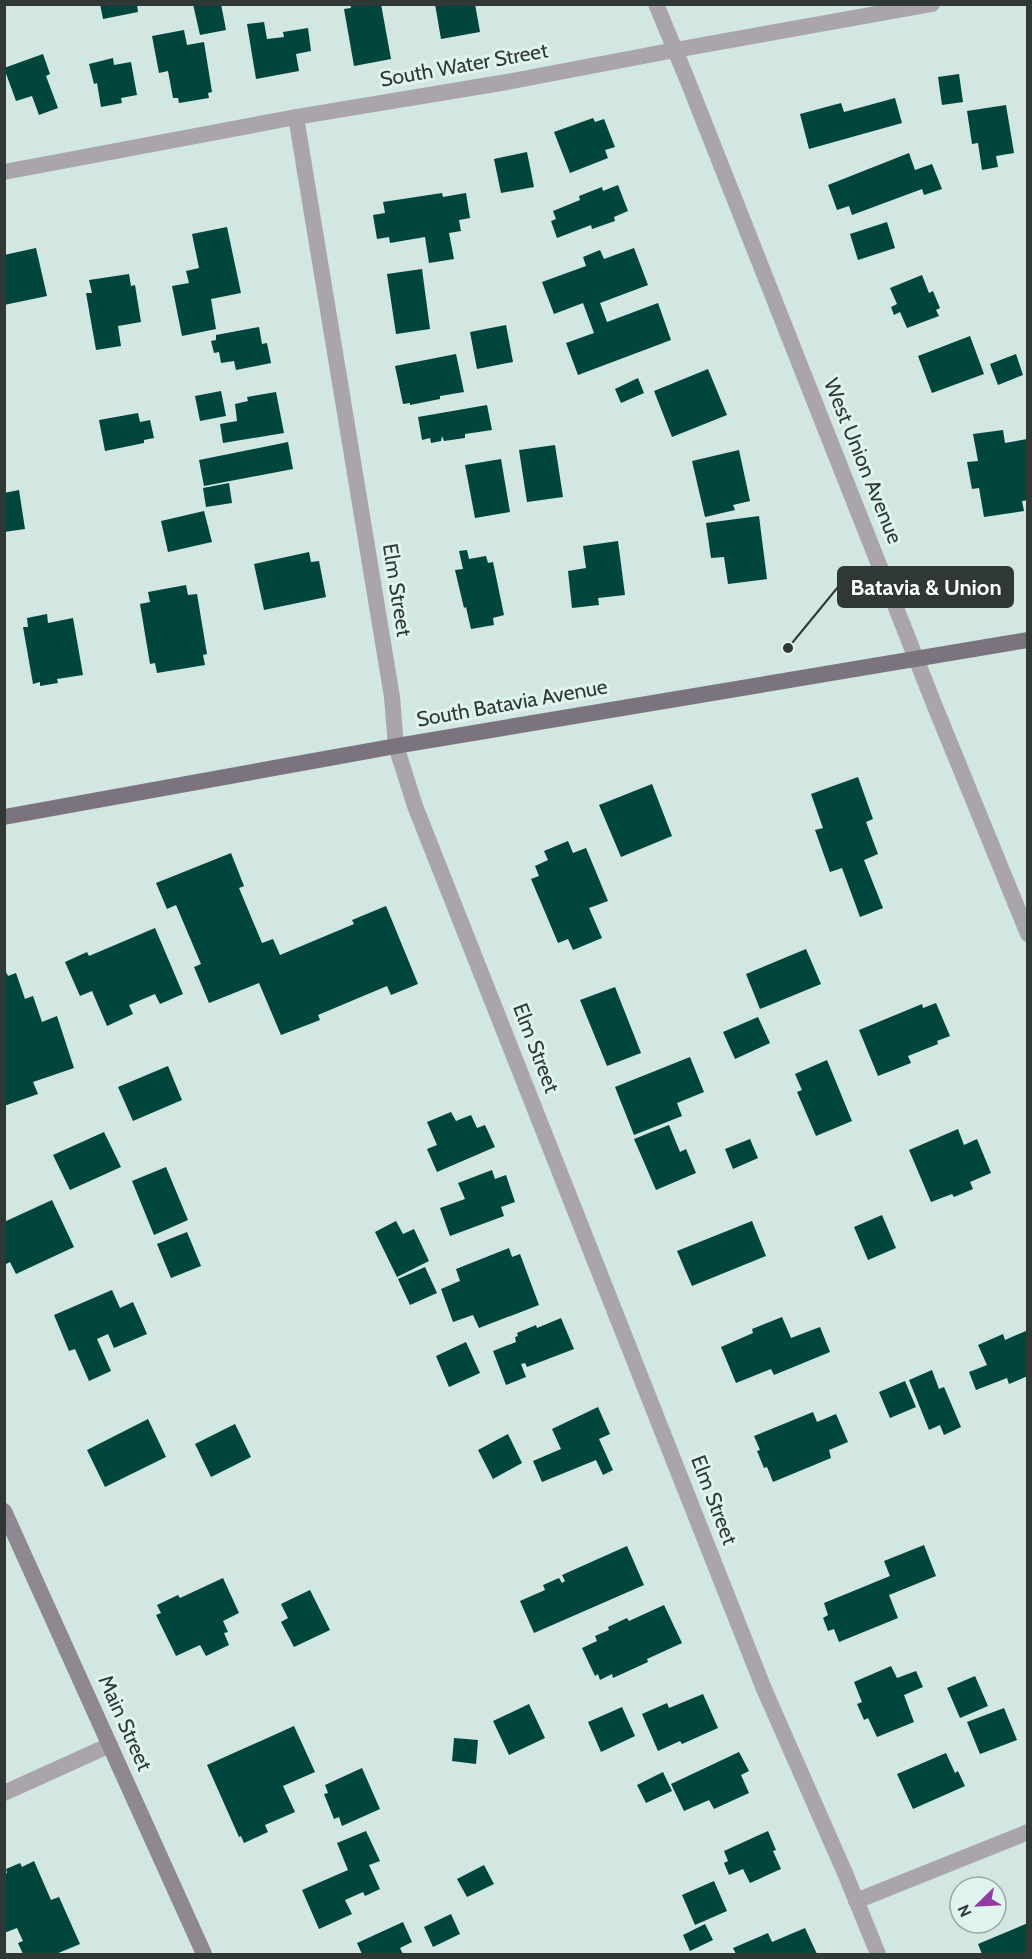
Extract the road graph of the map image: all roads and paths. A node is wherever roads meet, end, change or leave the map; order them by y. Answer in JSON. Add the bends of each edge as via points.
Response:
{"nodes":[{"id":1,"x":656,"y":4,"type":"edge"},
{"id":2,"x":932,"y":4,"type":"edge"},
{"id":3,"x":675,"y":50,"type":"junction"},
{"id":4,"x":296,"y":117,"type":"junction"},
{"id":5,"x":4,"y":172,"type":"edge"},
{"id":6,"x":1028,"y":640,"type":"edge"},
{"id":7,"x":917,"y":658,"type":"junction"},
{"id":8,"x":396,"y":746,"type":"junction"},
{"id":9,"x":4,"y":817,"type":"edge"},
{"id":10,"x":1028,"y":934,"type":"edge"},
{"id":11,"x":4,"y":1511,"type":"edge"},
{"id":12,"x":110,"y":1744,"type":"junction"},
{"id":13,"x":4,"y":1793,"type":"edge"},
{"id":14,"x":1028,"y":1832,"type":"edge"},
{"id":15,"x":856,"y":1901,"type":"junction"},
{"id":16,"x":204,"y":1954,"type":"edge"},
{"id":17,"x":878,"y":1954,"type":"edge"}],
"edges":[{"from":1,"to":3,"type":"street","name":"West Union Avenue"},
{"from":2,"to":3,"type":"street","name":"South Water Street"},
{"from":3,"to":4,"type":"street","name":"South Water Street"},
{"from":3,"to":7,"type":"street","name":"West Union Avenue"},
{"from":4,"to":5,"type":"street","name":"South Water Street"},
{"from":4,"to":8,"type":"street","name":"Elm Street","via":[[392,697]]},
{"from":6,"to":7,"type":"main road","name":"South Batavia Avenue"},
{"from":7,"to":8,"type":"main road","name":"South Batavia Avenue"},
{"from":7,"to":10,"type":"street","name":"West Union Avenue"},
{"from":8,"to":9,"type":"main road","name":"South Batavia Avenue"},
{"from":8,"to":15,"type":"street","name":"Elm Street","via":[[416,806],[764,1689]]},
{"from":11,"to":12,"type":"main road","name":"Main Street"},
{"from":12,"to":13,"type":"street"},
{"from":12,"to":16,"type":"main road","name":"Main Street"},
{"from":14,"to":15,"type":"street"},
{"from":15,"to":17,"type":"street","name":"Elm Street"}]}
